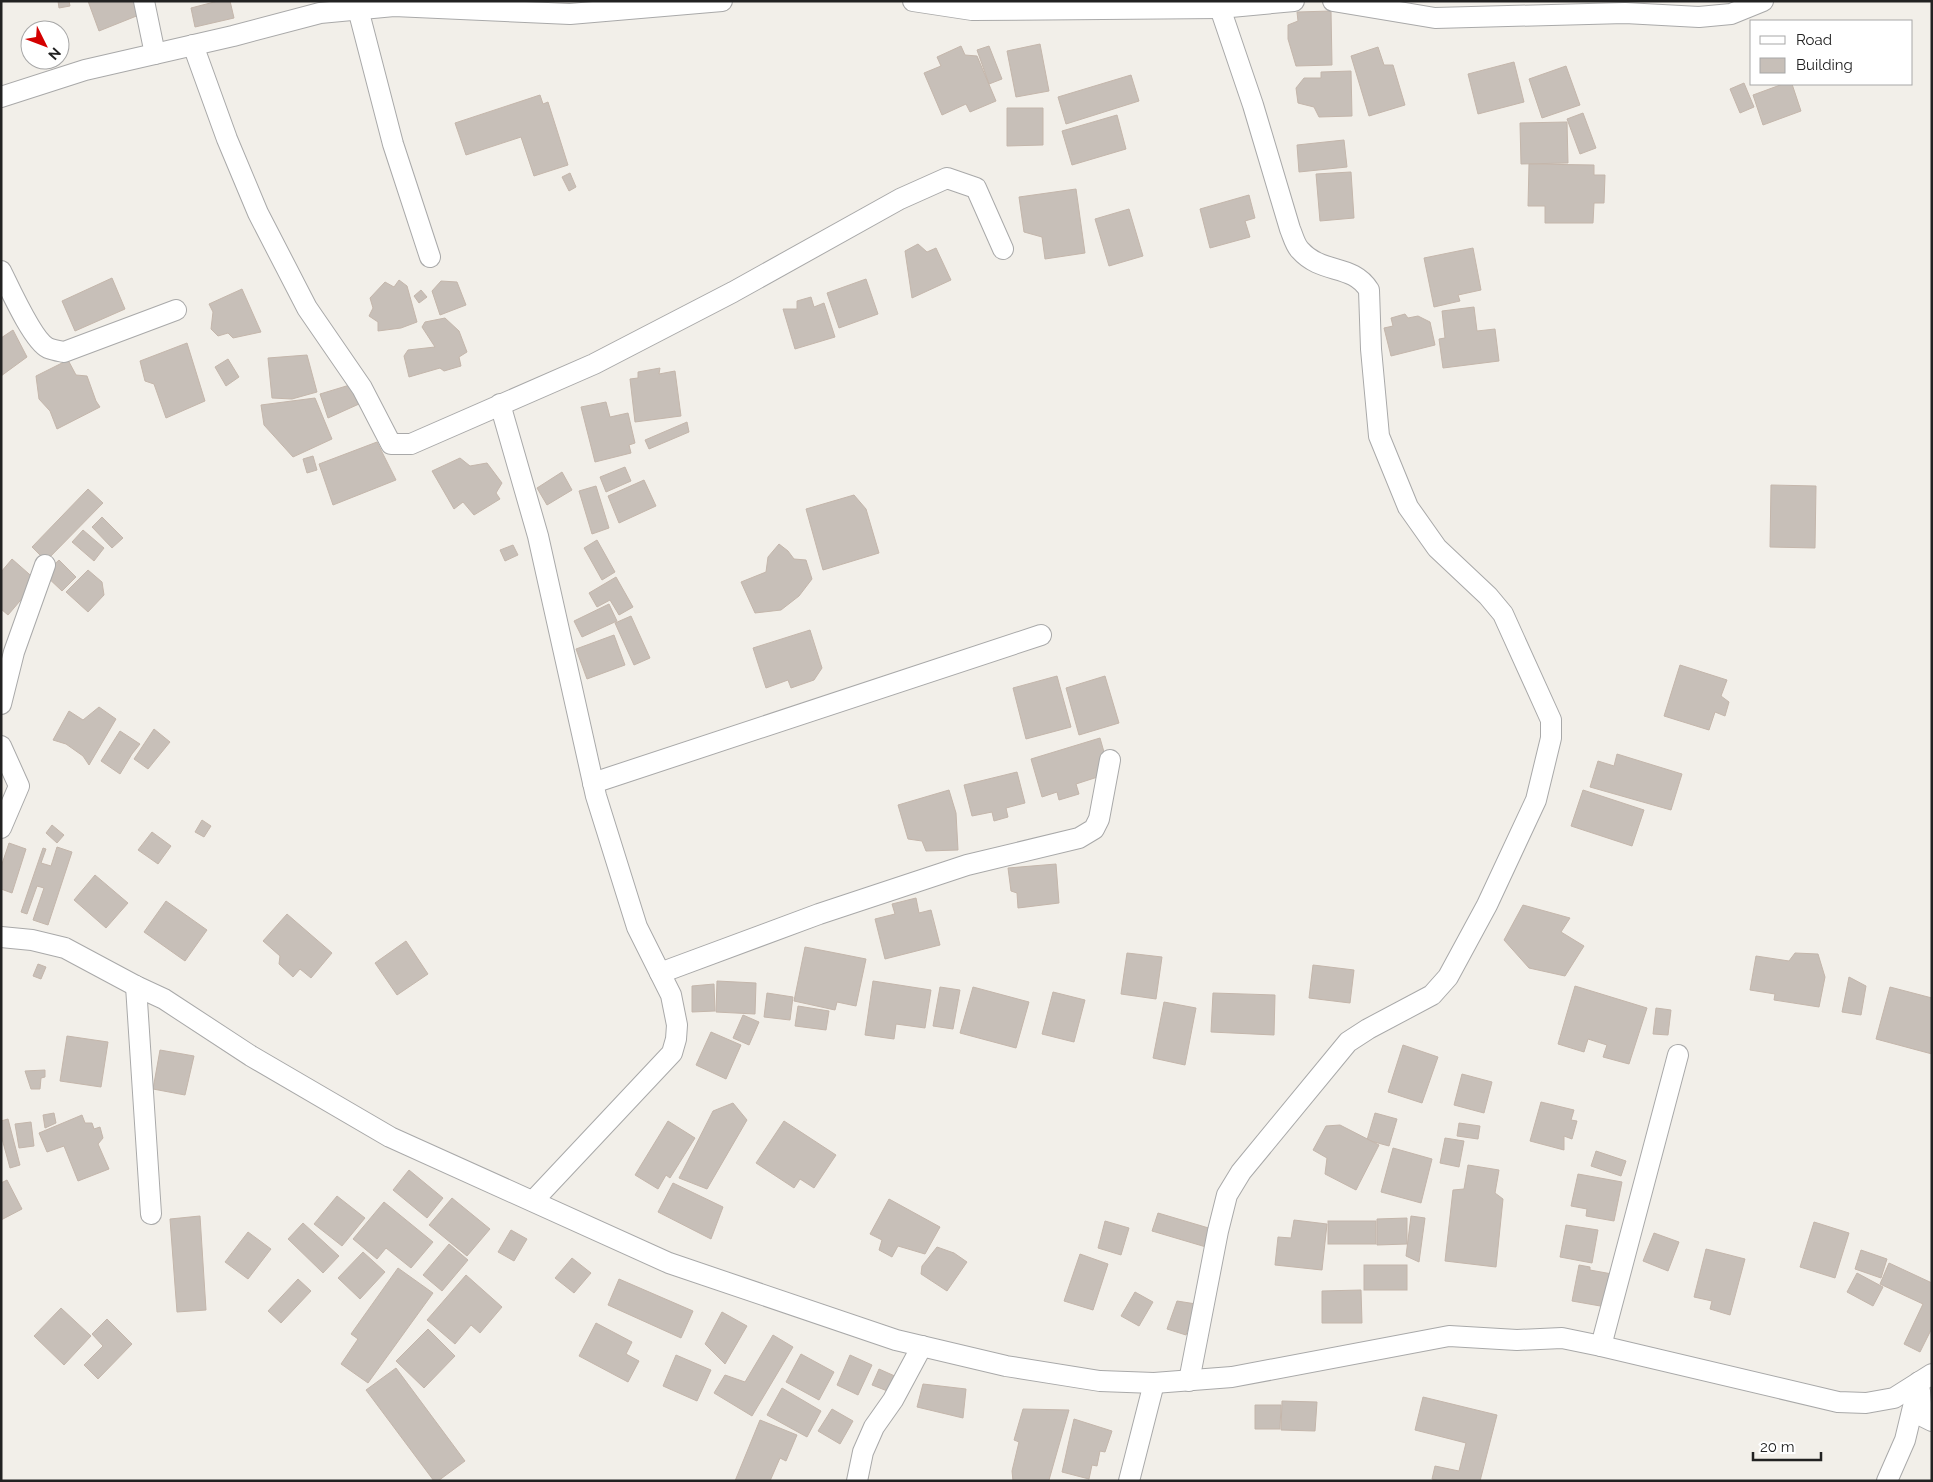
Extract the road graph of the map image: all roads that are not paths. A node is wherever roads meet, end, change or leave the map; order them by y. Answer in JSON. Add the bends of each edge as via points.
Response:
{"nodes":[{"id":1,"x":144,"y":1,"type":"edge"},
{"id":2,"x":722,"y":1,"type":"edge"},
{"id":3,"x":913,"y":1,"type":"edge"},
{"id":4,"x":1294,"y":1,"type":"edge"},
{"id":5,"x":1333,"y":1,"type":"edge"},
{"id":6,"x":1763,"y":1,"type":"edge"},
{"id":7,"x":1220,"y":8,"type":"junction"},
{"id":8,"x":358,"y":10,"type":"junction"},
{"id":9,"x":193,"y":45,"type":"junction"},
{"id":10,"x":155,"y":54,"type":"junction"},
{"id":11,"x":1,"y":97,"type":"edge"},
{"id":12,"x":1002,"y":250,"type":"dead end"},
{"id":13,"x":430,"y":257,"type":"dead end"},
{"id":14,"x":1,"y":271,"type":"edge"},
{"id":15,"x":176,"y":310,"type":"dead end"},
{"id":16,"x":500,"y":404,"type":"junction"},
{"id":17,"x":45,"y":565,"type":"dead end"},
{"id":18,"x":1041,"y":635,"type":"dead end"},
{"id":19,"x":1,"y":704,"type":"edge"},
{"id":20,"x":1,"y":746,"type":"edge"},
{"id":21,"x":1110,"y":760,"type":"dead end"},
{"id":22,"x":593,"y":783,"type":"junction"},
{"id":23,"x":1,"y":828,"type":"edge"},
{"id":24,"x":1,"y":937,"type":"edge"},
{"id":25,"x":660,"y":973,"type":"junction"},
{"id":26,"x":136,"y":986,"type":"junction"},
{"id":27,"x":1678,"y":1055,"type":"dead end"},
{"id":28,"x":534,"y":1201,"type":"junction"},
{"id":29,"x":152,"y":1214,"type":"dead end"},
{"id":30,"x":922,"y":1346,"type":"junction"},
{"id":31,"x":1601,"y":1346,"type":"junction"},
{"id":32,"x":1925,"y":1378,"type":"edge"},
{"id":33,"x":1189,"y":1381,"type":"junction"},
{"id":34,"x":1154,"y":1384,"type":"junction"},
{"id":35,"x":1932,"y":1421,"type":"edge"},
{"id":36,"x":857,"y":1481,"type":"edge"},
{"id":37,"x":1129,"y":1481,"type":"edge"},
{"id":38,"x":1887,"y":1481,"type":"edge"}],
"edges":[{"from":1,"to":10,"type":"street"},
{"from":2,"to":8,"type":"street","via":[[570,14],[394,6]]},
{"from":3,"to":7,"type":"street","via":[[972,10]]},
{"from":4,"to":7,"type":"street"},
{"from":5,"to":6,"type":"street","via":[[1434,18],[1625,13],[1700,17],[1731,14]]},
{"from":7,"to":33,"type":"street","via":[[1290,230],[1299,249],[1319,265],[1356,276],[1369,290],[1379,436],[1408,506],[1437,548],[1503,614],[1551,720],[1551,738],[1536,800],[1487,905],[1448,977],[1432,994],[1348,1042],[1241,1172],[1226,1195]]},
{"from":8,"to":9,"type":"street","via":[[320,13]]},
{"from":8,"to":13,"type":"street","via":[[393,144]]},
{"from":9,"to":10,"type":"street"},
{"from":9,"to":16,"type":"street","via":[[258,214],[307,308],[362,388],[391,444],[411,444]]},
{"from":10,"to":11,"type":"street","via":[[85,70]]},
{"from":12,"to":16,"type":"street","via":[[976,188],[947,178],[900,199],[594,364]]},
{"from":14,"to":15,"type":"street","via":[[35,333],[47,348],[64,352]]},
{"from":16,"to":22,"type":"street","via":[[538,536]]},
{"from":17,"to":19,"type":"street","via":[[14,652]]},
{"from":18,"to":22,"type":"street"},
{"from":20,"to":23,"type":"street","via":[[19,786]]},
{"from":21,"to":25,"type":"street","via":[[1100,819],[1094,828],[1079,838],[967,865],[820,914]]},
{"from":22,"to":25,"type":"street","via":[[638,927]]},
{"from":24,"to":26,"type":"street","via":[[66,948]]},
{"from":25,"to":28,"type":"street","via":[[671,995],[677,1025],[672,1053]]},
{"from":26,"to":28,"type":"street","via":[[164,999],[251,1056],[390,1136]]},
{"from":26,"to":29,"type":"street"},
{"from":27,"to":31,"type":"street"},
{"from":28,"to":30,"type":"street","via":[[669,1263]]},
{"from":30,"to":34,"type":"street","via":[[1006,1366],[1100,1381]]},
{"from":30,"to":36,"type":"street","via":[[874,1427],[863,1452]]},
{"from":31,"to":32,"type":"street","via":[[1838,1402],[1866,1403],[1894,1398]]},
{"from":31,"to":33,"type":"street","via":[[1562,1338],[1517,1340],[1449,1336],[1232,1377]]},
{"from":32,"to":35,"type":"street","via":[[1922,1416]]},
{"from":32,"to":38,"type":"street","via":[[1905,1440]]},
{"from":33,"to":34,"type":"street"},
{"from":34,"to":37,"type":"street"}]}
